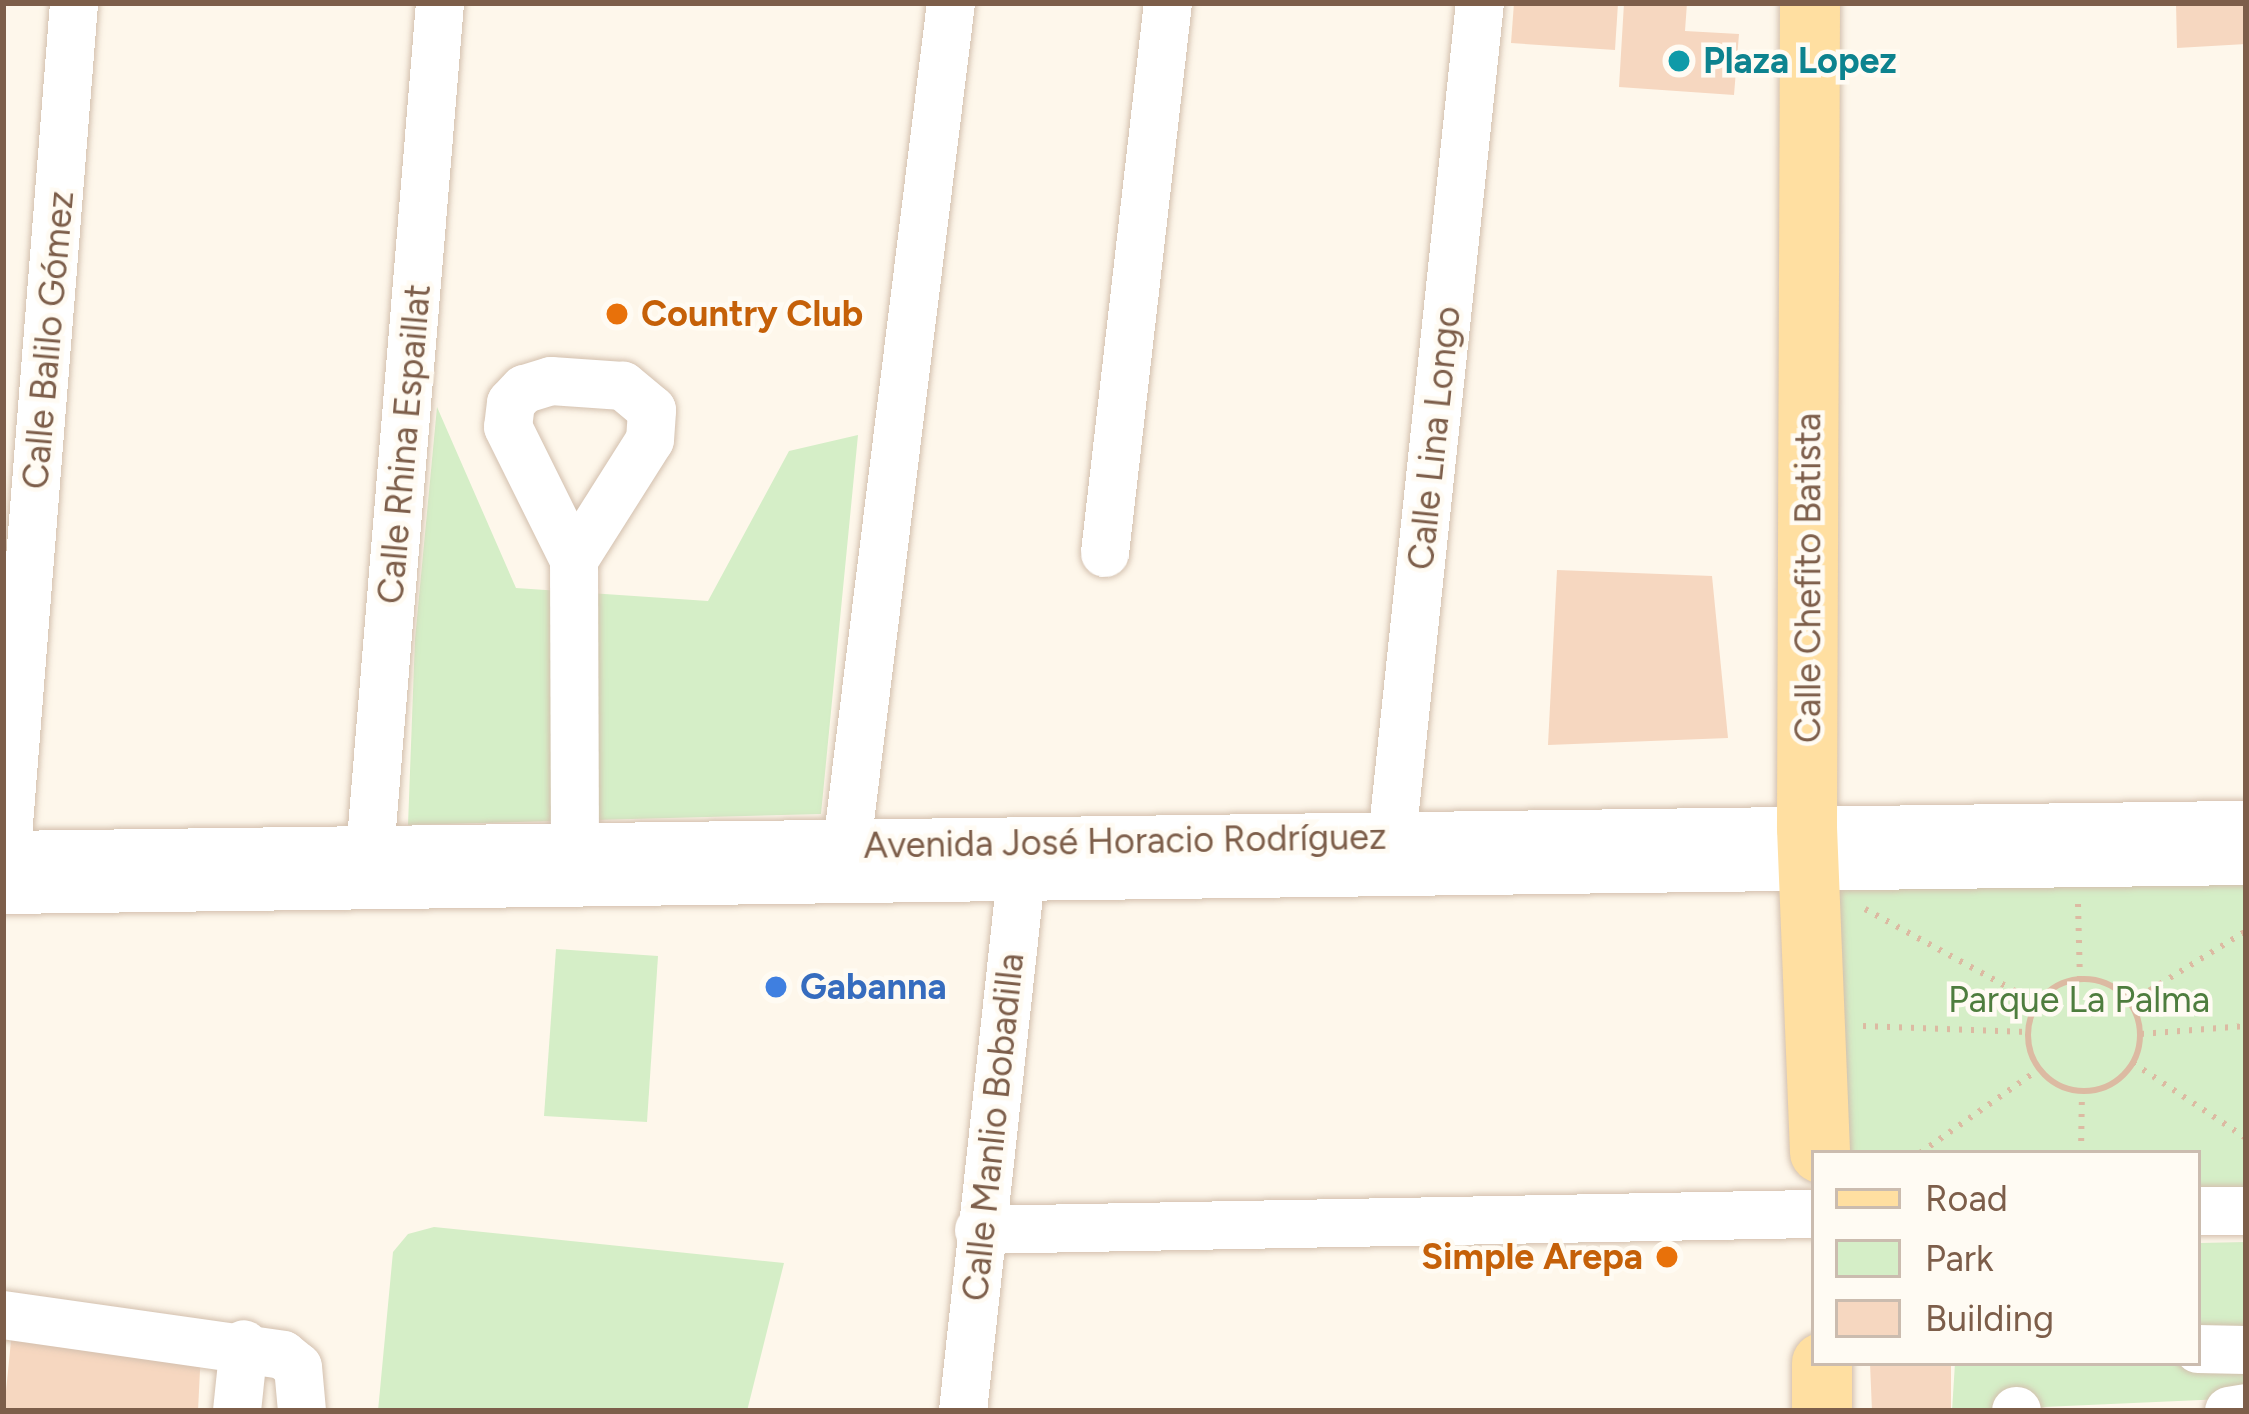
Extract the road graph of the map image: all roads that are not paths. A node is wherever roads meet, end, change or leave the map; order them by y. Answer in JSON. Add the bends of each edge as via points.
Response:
{"nodes":[{"id":1,"x":74,"y":3,"type":"edge"},
{"id":2,"x":440,"y":3,"type":"edge"},
{"id":3,"x":951,"y":3,"type":"edge"},
{"id":4,"x":1168,"y":3,"type":"edge"},
{"id":5,"x":1480,"y":3,"type":"edge"},
{"id":6,"x":1810,"y":3,"type":"edge"},
{"id":7,"x":1105,"y":553,"type":"dead end"},
{"id":8,"x":574,"y":560,"type":"dead end"},
{"id":9,"x":2246,"y":825,"type":"edge"},
{"id":10,"x":847,"y":845,"type":"junction"},
{"id":11,"x":1809,"y":845,"type":"junction"},
{"id":12,"x":575,"y":851,"type":"junction"},
{"id":13,"x":1390,"y":855,"type":"junction"},
{"id":14,"x":1023,"y":861,"type":"junction"},
{"id":15,"x":2246,"y":861,"type":"edge"},
{"id":16,"x":369,"y":867,"type":"junction"},
{"id":17,"x":4,"y":876,"type":"edge"},
{"id":18,"x":1820,"y":1150,"type":"edge"},
{"id":19,"x":2246,"y":1210,"type":"edge"},
{"id":20,"x":2201,"y":1211,"type":"edge"},
{"id":21,"x":1811,"y":1214,"type":"edge"},
{"id":22,"x":979,"y":1230,"type":"junction"},
{"id":23,"x":3,"y":1315,"type":"edge"},
{"id":24,"x":244,"y":1344,"type":"junction"},
{"id":25,"x":2201,"y":1349,"type":"edge"},
{"id":26,"x":2246,"y":1350,"type":"edge"},
{"id":27,"x":1822,"y":1366,"type":"edge"},
{"id":28,"x":2246,"y":1408,"type":"edge"},
{"id":29,"x":237,"y":1411,"type":"edge"},
{"id":30,"x":302,"y":1411,"type":"edge"},
{"id":31,"x":963,"y":1411,"type":"edge"},
{"id":32,"x":1822,"y":1411,"type":"edge"},
{"id":33,"x":2229,"y":1411,"type":"edge"}],
"edges":[{"from":1,"to":17,"type":"street","name":"Calle Balilo Gómez"},
{"from":2,"to":16,"type":"street","name":"Calle Rhina Espaillat"},
{"from":3,"to":10,"type":"street"},
{"from":4,"to":7,"type":"street"},
{"from":5,"to":13,"type":"street","name":"Calle Lina Longo"},
{"from":6,"to":11,"type":"main road","name":"Calle Chefito Batista"},
{"from":8,"to":12,"type":"street"},
{"from":9,"to":11,"type":"street","name":"Avenida José Horacio Rodríguez"},
{"from":10,"to":12,"type":"street","name":"Avenida José Horacio Rodríguez"},
{"from":10,"to":14,"type":"street","name":"Avenida José Horacio Rodríguez"},
{"from":11,"to":13,"type":"street","name":"Avenida José Horacio Rodríguez"},
{"from":11,"to":15,"type":"street","name":"Avenida José Horacio Rodríguez"},
{"from":11,"to":18,"type":"main road","name":"Calle Chefito Batista"},
{"from":12,"to":16,"type":"street","name":"Avenida José Horacio Rodríguez"},
{"from":13,"to":14,"type":"street","name":"Avenida José Horacio Rodríguez"},
{"from":14,"to":16,"type":"street","name":"Avenida José Horacio Rodríguez"},
{"from":14,"to":22,"type":"street","name":"Calle Manlio Bobadilla"},
{"from":16,"to":17,"type":"street","name":"Avenida José Horacio Rodríguez"},
{"from":19,"to":20,"type":"street"},
{"from":21,"to":22,"type":"street"},
{"from":22,"to":31,"type":"street","name":"Calle Manlio Bobadilla"},
{"from":23,"to":24,"type":"street"},
{"from":24,"to":29,"type":"street"},
{"from":24,"to":30,"type":"street","via":[[298,1367]]},
{"from":25,"to":26,"type":"street"},
{"from":27,"to":32,"type":"main road"},
{"from":28,"to":33,"type":"street"}]}
